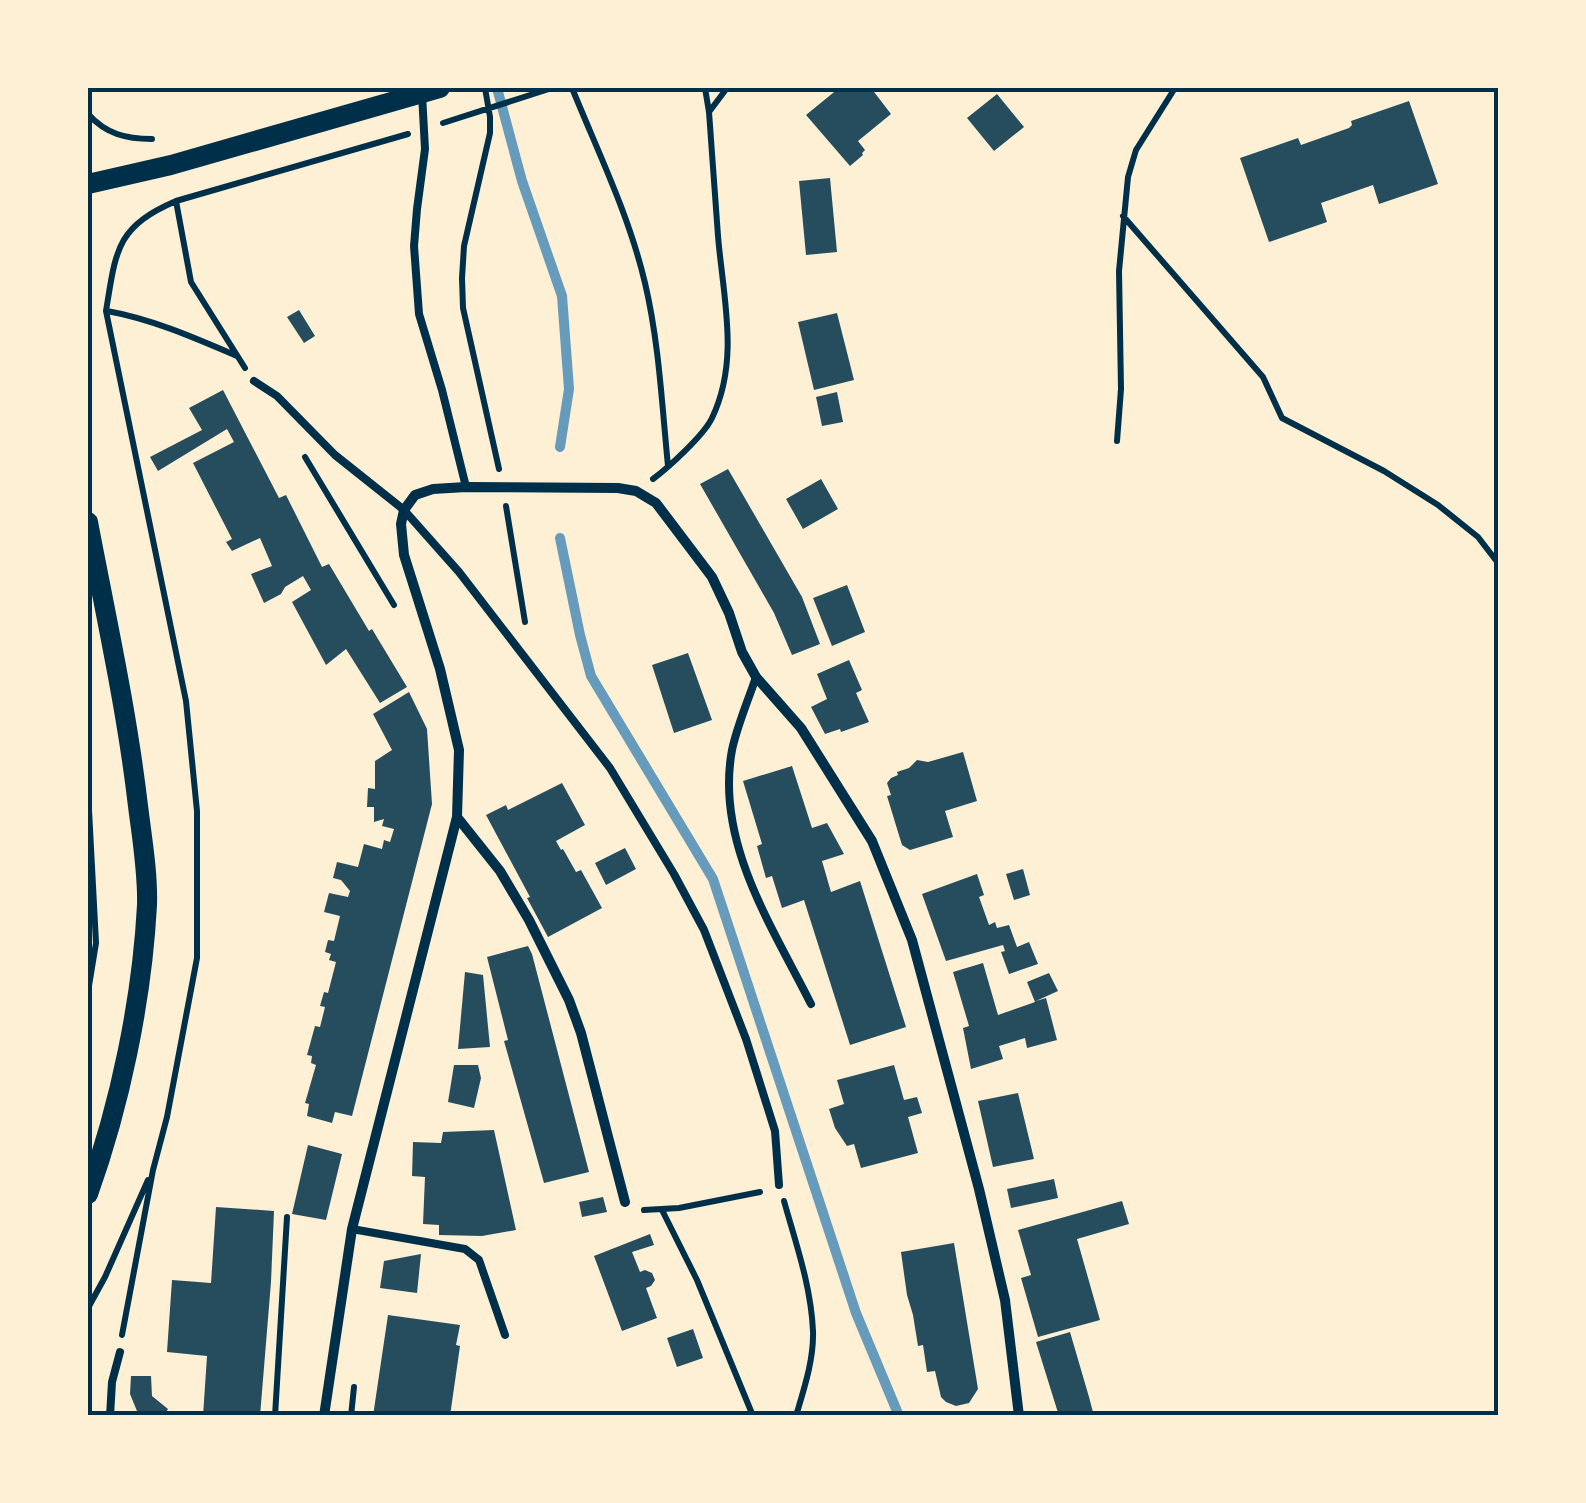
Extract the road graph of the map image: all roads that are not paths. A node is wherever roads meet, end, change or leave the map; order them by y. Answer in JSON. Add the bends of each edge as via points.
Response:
{"nodes":[{"id":1,"x":422,"y":88,"type":"edge"},
{"id":2,"x":440,"y":88,"type":"edge"},
{"id":3,"x":88,"y":184,"type":"edge"},
{"id":4,"x":254,"y":381,"type":"dead end"},
{"id":5,"x":466,"y":486,"type":"junction"},
{"id":6,"x":404,"y":510,"type":"junction"},
{"id":7,"x":88,"y":522,"type":"edge"},
{"id":8,"x":756,"y":677,"type":"junction"},
{"id":9,"x":457,"y":817,"type":"junction"},
{"id":10,"x":811,"y":1004,"type":"dead end"},
{"id":11,"x":779,"y":1185,"type":"road end"},
{"id":12,"x":88,"y":1194,"type":"edge"},
{"id":13,"x":625,"y":1202,"type":"dead end"},
{"id":14,"x":352,"y":1229,"type":"junction"},
{"id":15,"x":505,"y":1335,"type":"dead end"},
{"id":16,"x":120,"y":1352,"type":"road end"},
{"id":17,"x":110,"y":1416,"type":"edge"},
{"id":18,"x":324,"y":1416,"type":"edge"},
{"id":19,"x":1019,"y":1416,"type":"edge"}],
"edges":[{"from":1,"to":5,"type":"lane","via":[[425,150],[414,246],[418,314]]},
{"from":2,"to":3,"type":"main road"},
{"from":4,"to":6,"type":"lane"},
{"from":5,"to":6,"type":"street","via":[[433,489]]},
{"from":5,"to":8,"type":"street","via":[[606,488],[636,492],[656,504],[712,577]]},
{"from":6,"to":9,"type":"street","via":[[404,555],[459,750]]},
{"from":6,"to":11,"type":"lane","via":[[460,572],[610,768],[674,874],[704,930],[746,1039],[775,1131]]},
{"from":7,"to":12,"type":"main road","via":[[134,766],[147,902],[126,1054]]},
{"from":8,"to":10,"type":"lane","via":[[732,751],[732,826],[746,874]]},
{"from":8,"to":19,"type":"street","via":[[801,728],[872,841],[912,940],[1005,1300]]},
{"from":9,"to":13,"type":"street","via":[[500,871],[568,1000]]},
{"from":9,"to":14,"type":"street"},
{"from":14,"to":15,"type":"lane","via":[[465,1249],[479,1260]]},
{"from":14,"to":18,"type":"street"},
{"from":16,"to":17,"type":"lane"}]}
